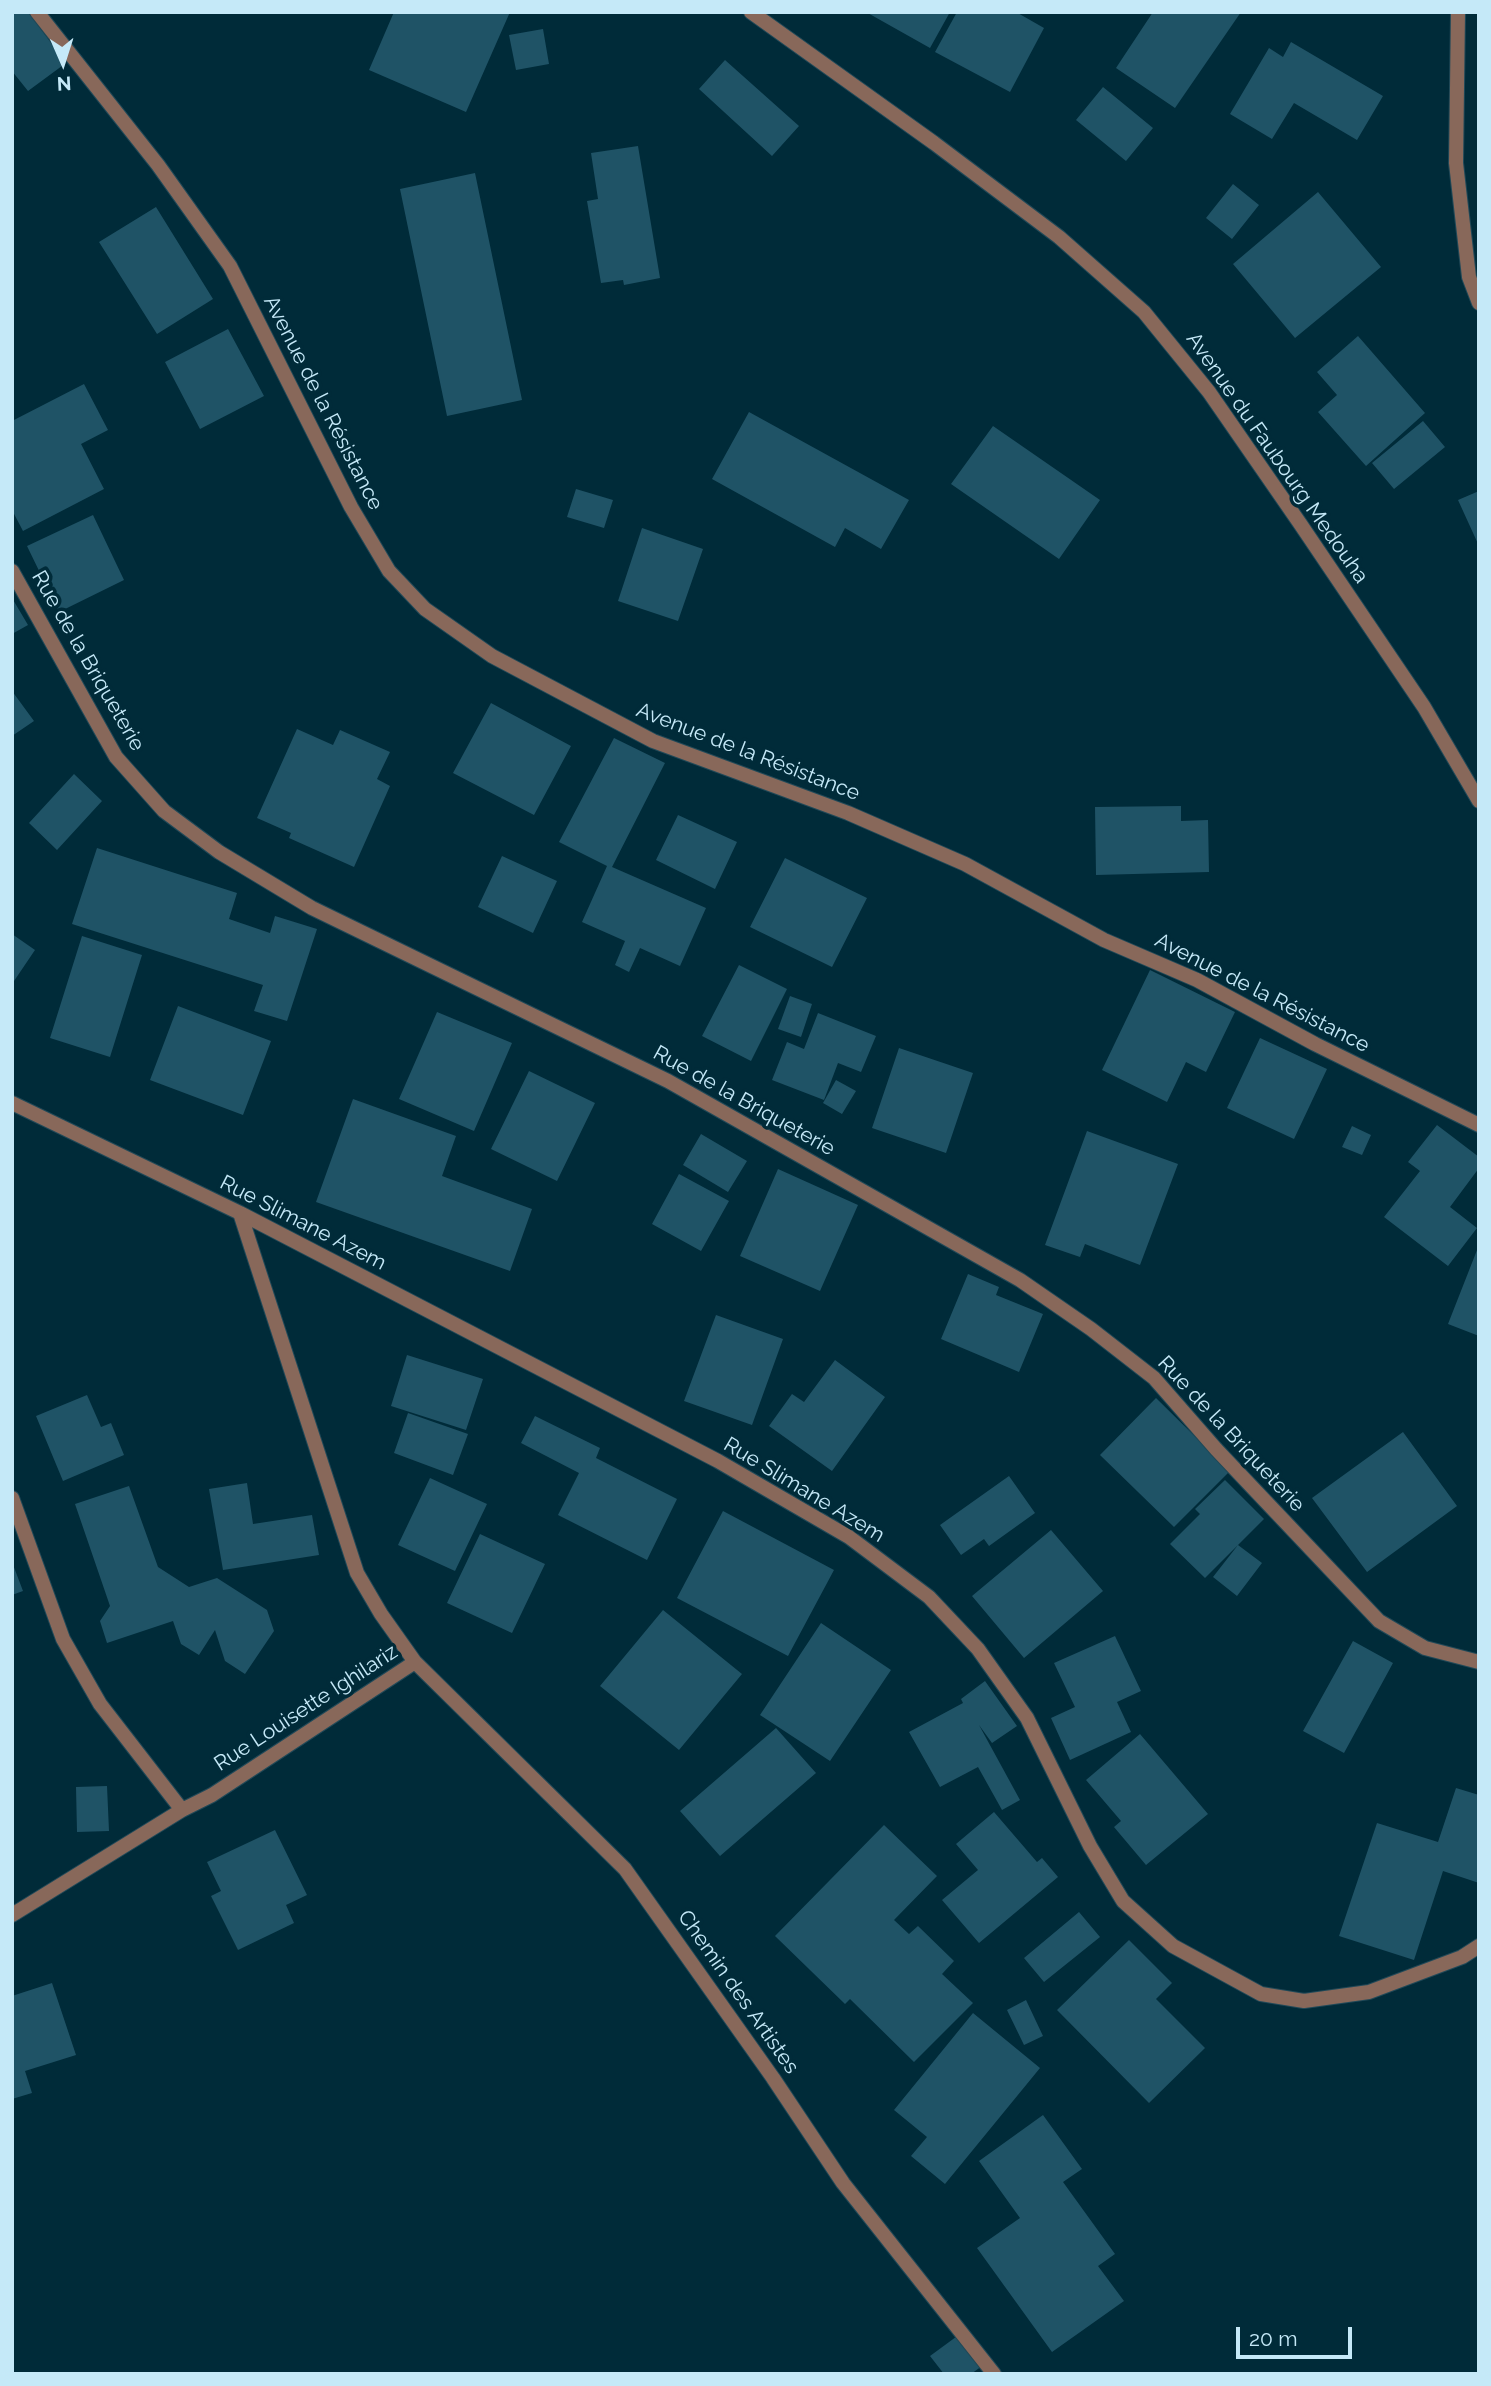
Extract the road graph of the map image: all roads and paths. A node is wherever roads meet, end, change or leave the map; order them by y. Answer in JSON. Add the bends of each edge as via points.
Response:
{"nodes":[{"id":1,"x":37,"y":12,"type":"edge"},
{"id":2,"x":751,"y":12,"type":"edge"},
{"id":3,"x":1458,"y":12,"type":"edge"},
{"id":4,"x":1479,"y":303,"type":"edge"},
{"id":5,"x":12,"y":571,"type":"edge"},
{"id":6,"x":1479,"y":801,"type":"edge"},
{"id":7,"x":12,"y":1103,"type":"edge"},
{"id":8,"x":1479,"y":1125,"type":"edge"},
{"id":9,"x":240,"y":1213,"type":"junction"},
{"id":10,"x":12,"y":1498,"type":"edge"},
{"id":11,"x":415,"y":1662,"type":"junction"},
{"id":12,"x":1479,"y":1662,"type":"edge"},
{"id":13,"x":181,"y":1810,"type":"junction"},
{"id":14,"x":12,"y":1915,"type":"edge"},
{"id":15,"x":1479,"y":1945,"type":"edge"},
{"id":16,"x":994,"y":2374,"type":"edge"}],
"edges":[{"from":1,"to":8,"type":"street","name":"Avenue de la Résistance","via":[[158,165],[230,267],[351,507],[389,571],[425,609],[492,656],[653,741],[848,813],[965,864],[1104,940],[1197,979]]},
{"from":2,"to":6,"type":"street","name":"Avenue du Faubourg Medouha","via":[[1059,237],[1144,312],[1209,392],[1301,526],[1424,707]]},
{"from":3,"to":4,"type":"street","via":[[1456,163],[1469,277]]},
{"from":5,"to":12,"type":"street","name":"Rue de la Briqueterie","via":[[116,757],[164,811],[219,852],[312,908],[668,1081],[1020,1280],[1154,1378],[1379,1621],[1425,1648]]},
{"from":7,"to":9,"type":"street","name":"Rue Slimane Azem"},
{"from":9,"to":11,"type":"street","name":"Rue Louisette Ighilariz","via":[[357,1573]]},
{"from":9,"to":15,"type":"street","name":"Rue Slimane Azem","via":[[718,1461],[849,1537],[929,1597],[978,1650],[1027,1718],[1090,1846],[1123,1901],[1173,1946],[1261,1994],[1304,2001],[1369,1992],[1462,1957]]},
{"from":10,"to":13,"type":"street","via":[[63,1639],[100,1704]]},
{"from":11,"to":13,"type":"street","name":"Rue Louisette Ighilariz","via":[[212,1795]]},
{"from":11,"to":16,"type":"street","name":"Chemin des Artistes","via":[[625,1869],[843,2183]]},
{"from":13,"to":14,"type":"street","name":"Rue Louisette Ighilariz"}]}
